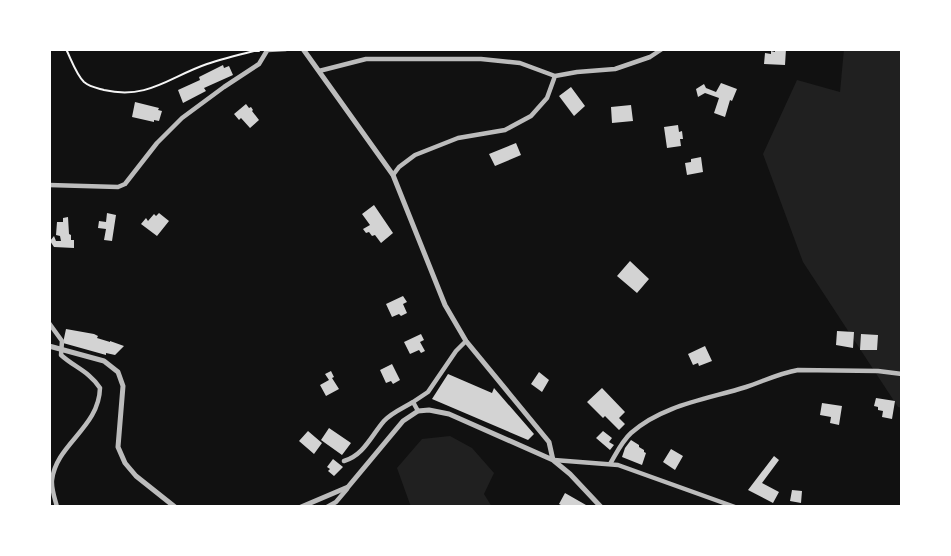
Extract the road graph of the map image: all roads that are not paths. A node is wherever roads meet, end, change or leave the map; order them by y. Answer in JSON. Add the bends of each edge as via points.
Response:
{"nodes":[{"id":1,"x":286,"y":49,"type":"edge"},
{"id":2,"x":303,"y":49,"type":"edge"},
{"id":3,"x":662,"y":49,"type":"edge"},
{"id":4,"x":268,"y":50,"type":"edge"},
{"id":5,"x":319,"y":71,"type":"junction"},
{"id":6,"x":555,"y":76,"type":"junction"},
{"id":7,"x":393,"y":175,"type":"junction"},
{"id":8,"x":49,"y":185,"type":"edge"},
{"id":9,"x":49,"y":323,"type":"edge"},
{"id":10,"x":466,"y":341,"type":"junction"},
{"id":11,"x":49,"y":346,"type":"edge"},
{"id":12,"x":62,"y":350,"type":"junction"},
{"id":13,"x":902,"y":374,"type":"edge"},
{"id":14,"x":413,"y":402,"type":"junction"},
{"id":15,"x":418,"y":411,"type":"junction"},
{"id":16,"x":554,"y":460,"type":"junction"},
{"id":17,"x":344,"y":461,"type":"dead end"},
{"id":18,"x":610,"y":464,"type":"junction"},
{"id":19,"x":348,"y":487,"type":"junction"},
{"id":20,"x":57,"y":507,"type":"edge"},
{"id":21,"x":175,"y":507,"type":"edge"},
{"id":22,"x":301,"y":507,"type":"edge"},
{"id":23,"x":327,"y":507,"type":"edge"},
{"id":24,"x":601,"y":507,"type":"edge"},
{"id":25,"x":735,"y":507,"type":"edge"}],
"edges":[{"from":1,"to":4,"type":"street"},
{"from":2,"to":5,"type":"street"},
{"from":3,"to":6,"type":"street","via":[[615,69]]},
{"from":4,"to":8,"type":"street","via":[[259,64],[182,118],[125,184]]},
{"from":5,"to":6,"type":"street","via":[[366,59],[481,59],[520,64]]},
{"from":5,"to":7,"type":"street"},
{"from":6,"to":7,"type":"street","via":[[547,98],[531,116],[505,130],[458,138],[415,155]]},
{"from":7,"to":10,"type":"street","via":[[445,305]]},
{"from":9,"to":12,"type":"street","via":[[62,341]]},
{"from":10,"to":14,"type":"street","via":[[428,392]]},
{"from":10,"to":16,"type":"street","via":[[549,442]]},
{"from":11,"to":12,"type":"street"},
{"from":12,"to":20,"type":"street","via":[[61,355],[100,388],[97,406],[54,471],[51,482]]},
{"from":12,"to":21,"type":"street","via":[[104,361],[118,372],[123,386],[118,447],[136,476]]},
{"from":13,"to":18,"type":"street","via":[[788,371],[652,418],[627,437]]},
{"from":14,"to":15,"type":"street"},
{"from":14,"to":17,"type":"street","via":[[385,419],[359,453]]},
{"from":15,"to":16,"type":"street","via":[[449,414]]},
{"from":15,"to":19,"type":"street","via":[[402,421]]},
{"from":16,"to":18,"type":"street"},
{"from":16,"to":24,"type":"street"},
{"from":18,"to":25,"type":"street"},
{"from":19,"to":22,"type":"street"},
{"from":19,"to":23,"type":"street"}]}
